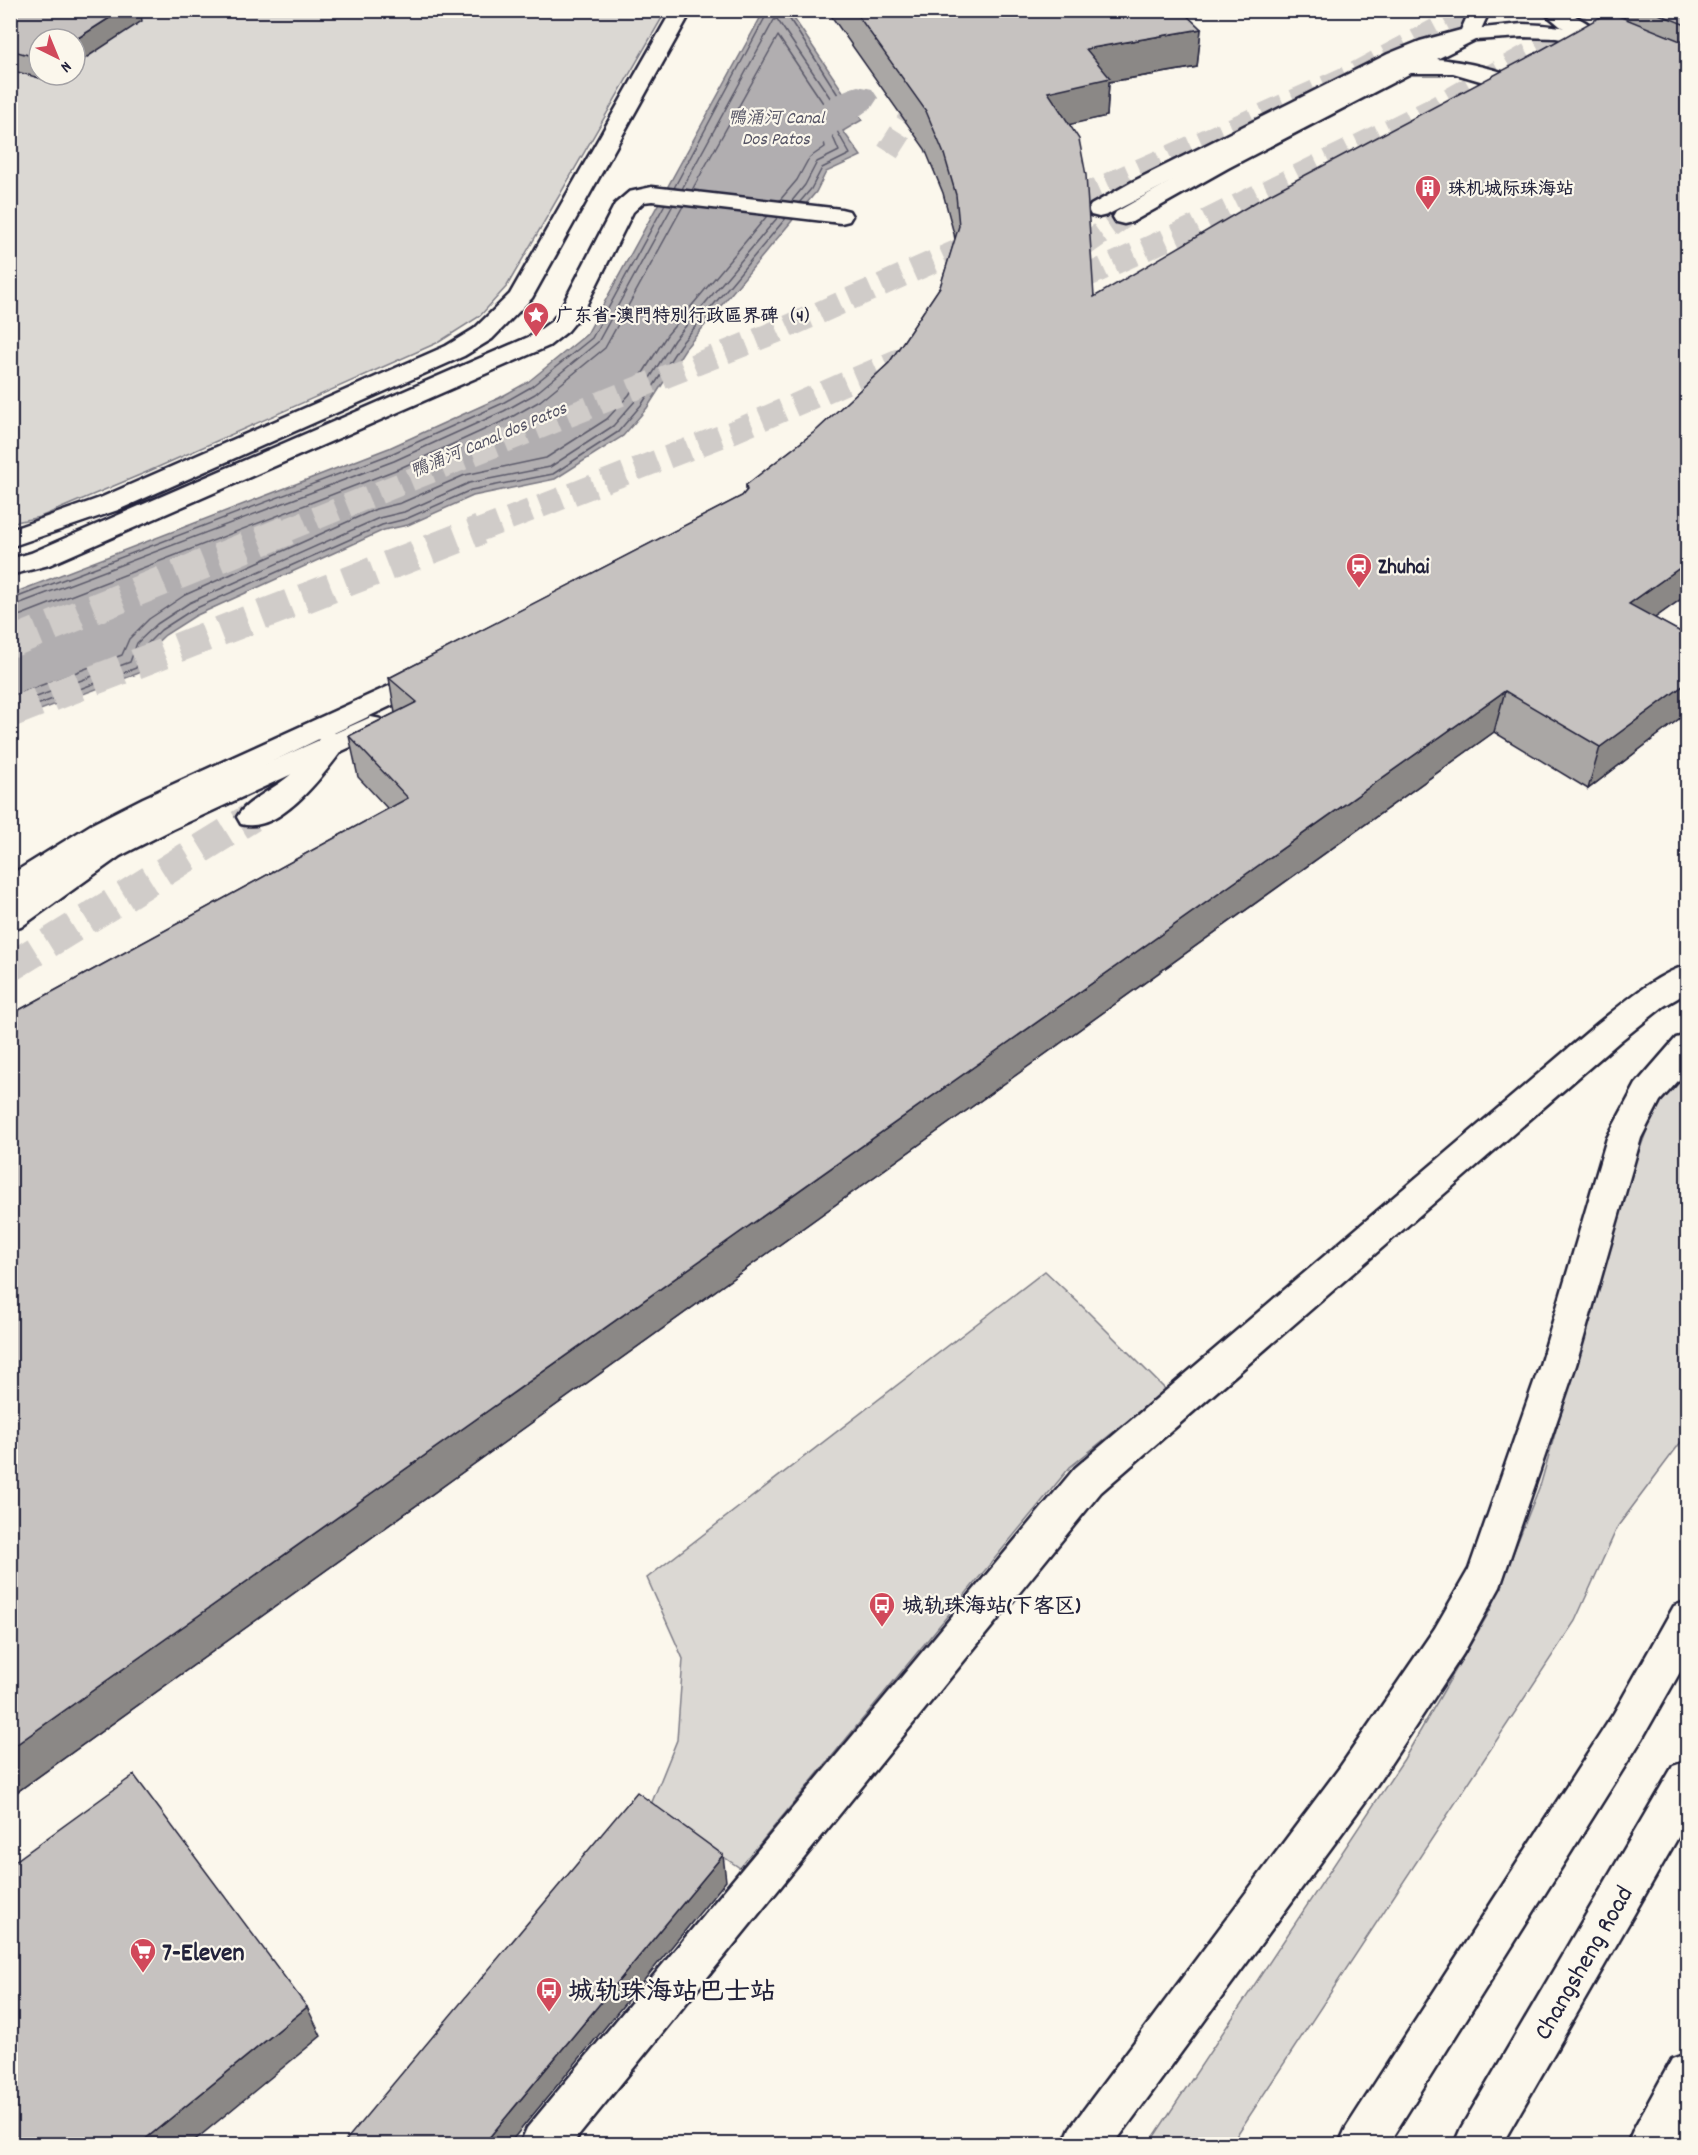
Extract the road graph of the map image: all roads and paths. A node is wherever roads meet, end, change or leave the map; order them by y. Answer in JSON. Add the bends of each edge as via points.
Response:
{"nodes":[{"id":1,"x":682,"y":10,"type":"edge"},
{"id":2,"x":1480,"y":10,"type":"edge"},
{"id":3,"x":1551,"y":10,"type":"edge"},
{"id":4,"x":1470,"y":34,"type":"junction"},
{"id":5,"x":1607,"y":43,"type":"junction"},
{"id":6,"x":1402,"y":69,"type":"junction"},
{"id":7,"x":1683,"y":87,"type":"edge"},
{"id":8,"x":1100,"y":210,"type":"tunnel mouth"},
{"id":9,"x":841,"y":216,"type":"dead end"},
{"id":10,"x":1124,"y":217,"type":"tunnel mouth"},
{"id":11,"x":10,"y":539,"type":"edge"},
{"id":12,"x":10,"y":567,"type":"edge"},
{"id":13,"x":452,"y":666,"type":"edge"},
{"id":14,"x":371,"y":726,"type":"edge"},
{"id":15,"x":333,"y":742,"type":"junction"},
{"id":16,"x":252,"y":817,"type":"tunnel mouth"},
{"id":17,"x":10,"y":890,"type":"edge"},
{"id":18,"x":10,"y":919,"type":"edge"},
{"id":19,"x":1688,"y":976,"type":"edge"},
{"id":20,"x":1688,"y":1047,"type":"edge"},
{"id":21,"x":1688,"y":1619,"type":"edge"},
{"id":22,"x":1688,"y":1780,"type":"edge"},
{"id":23,"x":1688,"y":2075,"type":"edge"},
{"id":24,"x":543,"y":2145,"type":"edge"},
{"id":25,"x":1086,"y":2145,"type":"edge"},
{"id":26,"x":1362,"y":2145,"type":"edge"},
{"id":27,"x":1477,"y":2145,"type":"edge"},
{"id":28,"x":1650,"y":2145,"type":"edge"}],
"edges":[{"from":1,"to":11,"type":"main road","via":[[520,298],[483,334],[455,351],[109,504]]},
{"from":2,"to":4,"type":"main road"},
{"from":3,"to":5,"type":"main road"},
{"from":4,"to":5,"type":"main road","via":[[1541,30]]},
{"from":4,"to":6,"type":"main road"},
{"from":4,"to":6,"type":"main road","via":[[1470,45],[1477,57],[1490,70],[1522,88],[1464,67],[1425,64]]},
{"from":4,"to":7,"type":"main road","via":[[1560,45]]},
{"from":4,"to":8,"type":"main road","via":[[1395,58]]},
{"from":5,"to":7,"type":"main road"},
{"from":6,"to":10,"type":"main road"},
{"from":9,"to":12,"type":"main road","via":[[652,194],[637,197],[623,209],[570,314],[540,341],[40,559]]},
{"from":13,"to":17,"type":"main road","via":[[144,810]]},
{"from":14,"to":15,"type":"main road"},
{"from":15,"to":16,"type":"main road","via":[[303,781]]},
{"from":15,"to":18,"type":"main road","via":[[109,849]]},
{"from":19,"to":24,"type":"main road","via":[[1608,1033],[1088,1480]]},
{"from":20,"to":25,"type":"main road","via":[[1648,1093],[1624,1138],[1558,1365],[1486,1575],[1449,1641],[1355,1781]]},
{"from":21,"to":26,"type":"main road","via":[[1628,1726]]},
{"from":22,"to":27,"type":"main road","name":"Changsheng Road"},
{"from":23,"to":28,"type":"main road"}]}
